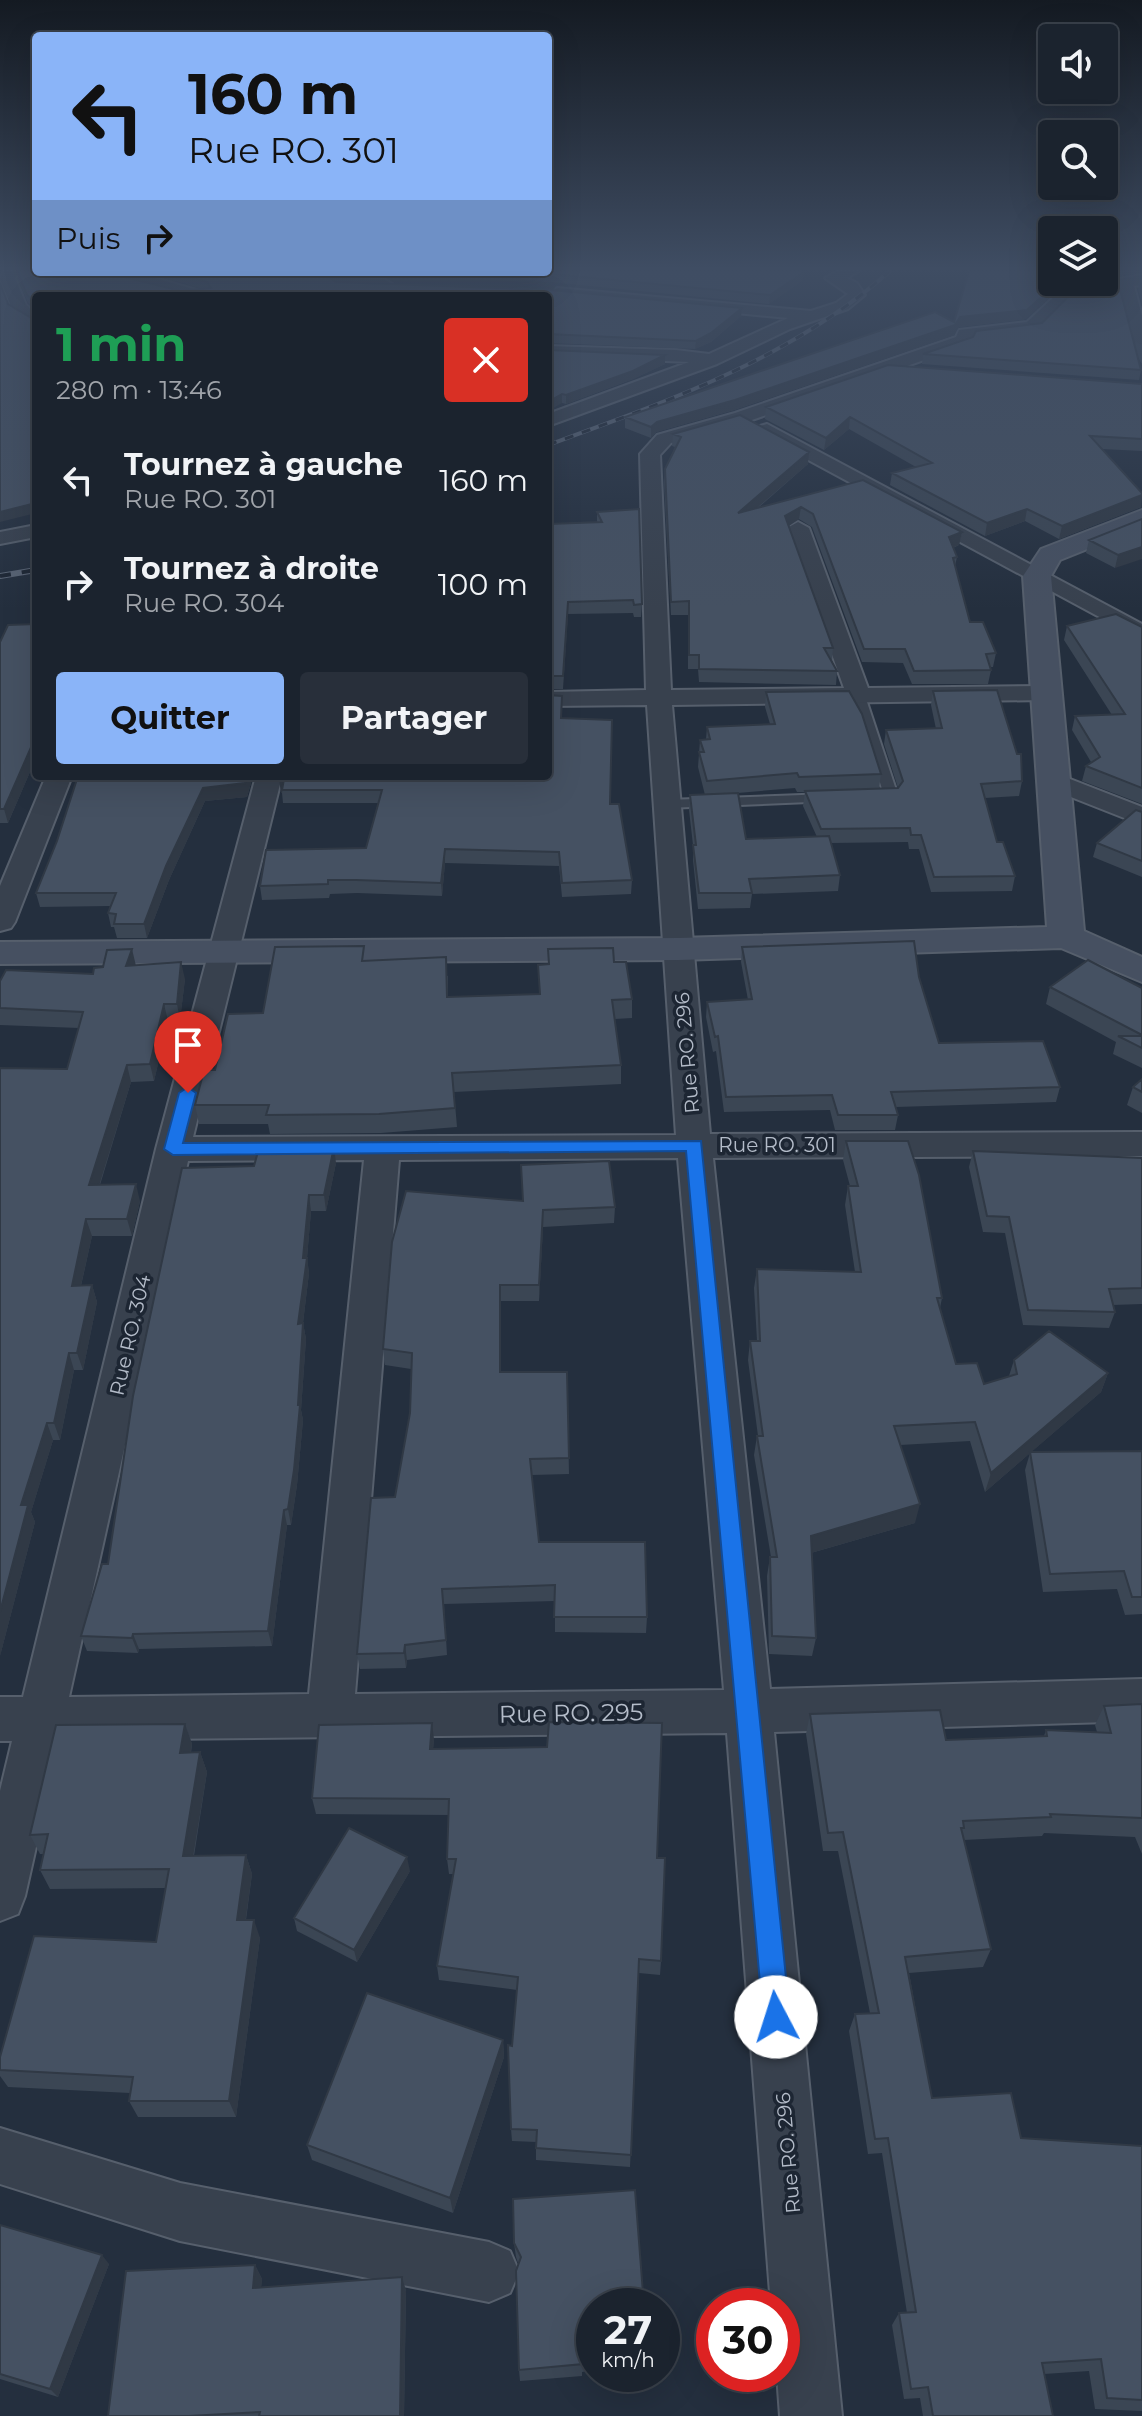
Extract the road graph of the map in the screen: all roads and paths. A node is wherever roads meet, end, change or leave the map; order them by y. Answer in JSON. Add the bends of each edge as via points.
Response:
{"nodes":[{"id":1,"x":646,"y":384,"type":"edge"},
{"id":2,"x":840,"y":384,"type":"edge"},
{"id":3,"x":742,"y":417,"type":"junction"},
{"id":4,"x":552,"y":419,"type":"edge"},
{"id":5,"x":1142,"y":518,"type":"edge"},
{"id":6,"x":798,"y":528,"type":"edge"},
{"id":7,"x":32,"y":532,"type":"edge"},
{"id":8,"x":0,"y":538,"type":"edge"},
{"id":9,"x":1037,"y":576,"type":"junction"},
{"id":10,"x":1142,"y":633,"type":"edge"},
{"id":11,"x":1045,"y":693,"type":"junction"},
{"id":12,"x":859,"y":696,"type":"junction"},
{"id":13,"x":552,"y":699,"type":"edge"},
{"id":14,"x":659,"y":700,"type":"junction"},
{"id":15,"x":57,"y":780,"type":"edge"},
{"id":16,"x":268,"y":780,"type":"edge"},
{"id":17,"x":1052,"y":780,"type":"junction"},
{"id":18,"x":859,"y":797,"type":"edge"},
{"id":19,"x":841,"y":798,"type":"edge"},
{"id":20,"x":667,"y":804,"type":"junction"},
{"id":21,"x":1142,"y":817,"type":"edge"},
{"id":22,"x":0,"y":922,"type":"edge"},
{"id":23,"x":1066,"y":937,"type":"junction"},
{"id":24,"x":679,"y":949,"type":"junction"},
{"id":25,"x":0,"y":953,"type":"edge"},
{"id":26,"x":225,"y":953,"type":"junction"},
{"id":27,"x":1142,"y":971,"type":"edge"},
{"id":28,"x":1142,"y":1144,"type":"edge"},
{"id":29,"x":694,"y":1145,"type":"junction"},
{"id":30,"x":383,"y":1148,"type":"junction"},
{"id":31,"x":173,"y":1149,"type":"junction"},
{"id":32,"x":1142,"y":1700,"type":"edge"},
{"id":33,"x":749,"y":1711,"type":"junction"},
{"id":34,"x":330,"y":1715,"type":"junction"},
{"id":35,"x":21,"y":1719,"type":"edge"},
{"id":36,"x":0,"y":1896,"type":"edge"},
{"id":37,"x":0,"y":2156,"type":"edge"},
{"id":38,"x":489,"y":2272,"type":"dead end"},
{"id":39,"x":811,"y":2416,"type":"edge"}],
"edges":[{"from":1,"to":4,"type":"street"},
{"from":2,"to":3,"type":"street"},
{"from":3,"to":9,"type":"street"},
{"from":3,"to":14,"type":"street","name":"Rue RO. 296","via":[[664,439],[650,454]]},
{"from":5,"to":9,"type":"street","via":[[1050,555]]},
{"from":6,"to":12,"type":"street"},
{"from":7,"to":8,"type":"street"},
{"from":9,"to":10,"type":"street"},
{"from":9,"to":11,"type":"street"},
{"from":11,"to":12,"type":"street"},
{"from":11,"to":17,"type":"street"},
{"from":12,"to":14,"type":"street"},
{"from":12,"to":18,"type":"lane","via":[[891,796]]},
{"from":13,"to":14,"type":"street"},
{"from":14,"to":20,"type":"street","name":"Rue RO. 296"},
{"from":15,"to":22,"type":"street"},
{"from":16,"to":26,"type":"street","name":"Rue RO. 304"},
{"from":17,"to":21,"type":"street"},
{"from":17,"to":23,"type":"street"},
{"from":19,"to":20,"type":"lane"},
{"from":20,"to":24,"type":"street","name":"Rue RO. 296"},
{"from":23,"to":24,"type":"street"},
{"from":23,"to":27,"type":"street"},
{"from":24,"to":26,"type":"street"},
{"from":24,"to":29,"type":"street","name":"Rue RO. 296"},
{"from":25,"to":26,"type":"street"},
{"from":26,"to":31,"type":"street","name":"Rue RO. 304"},
{"from":28,"to":29,"type":"street","name":"Rue RO. 301"},
{"from":29,"to":30,"type":"street","name":"Rue RO. 301"},
{"from":29,"to":33,"type":"street","name":"Rue RO. 296"},
{"from":30,"to":31,"type":"street","name":"Rue RO. 301"},
{"from":30,"to":34,"type":"street"},
{"from":31,"to":35,"type":"street","name":"Rue RO. 304"},
{"from":32,"to":33,"type":"street","name":"Rue RO. 295"},
{"from":33,"to":34,"type":"street","name":"Rue RO. 295"},
{"from":33,"to":39,"type":"street","name":"Rue RO. 296"},
{"from":34,"to":35,"type":"street","name":"Rue RO. 295"},
{"from":35,"to":36,"type":"street","name":"Rue RO. 304"},
{"from":37,"to":38,"type":"street","via":[[180,2212]]}]}
